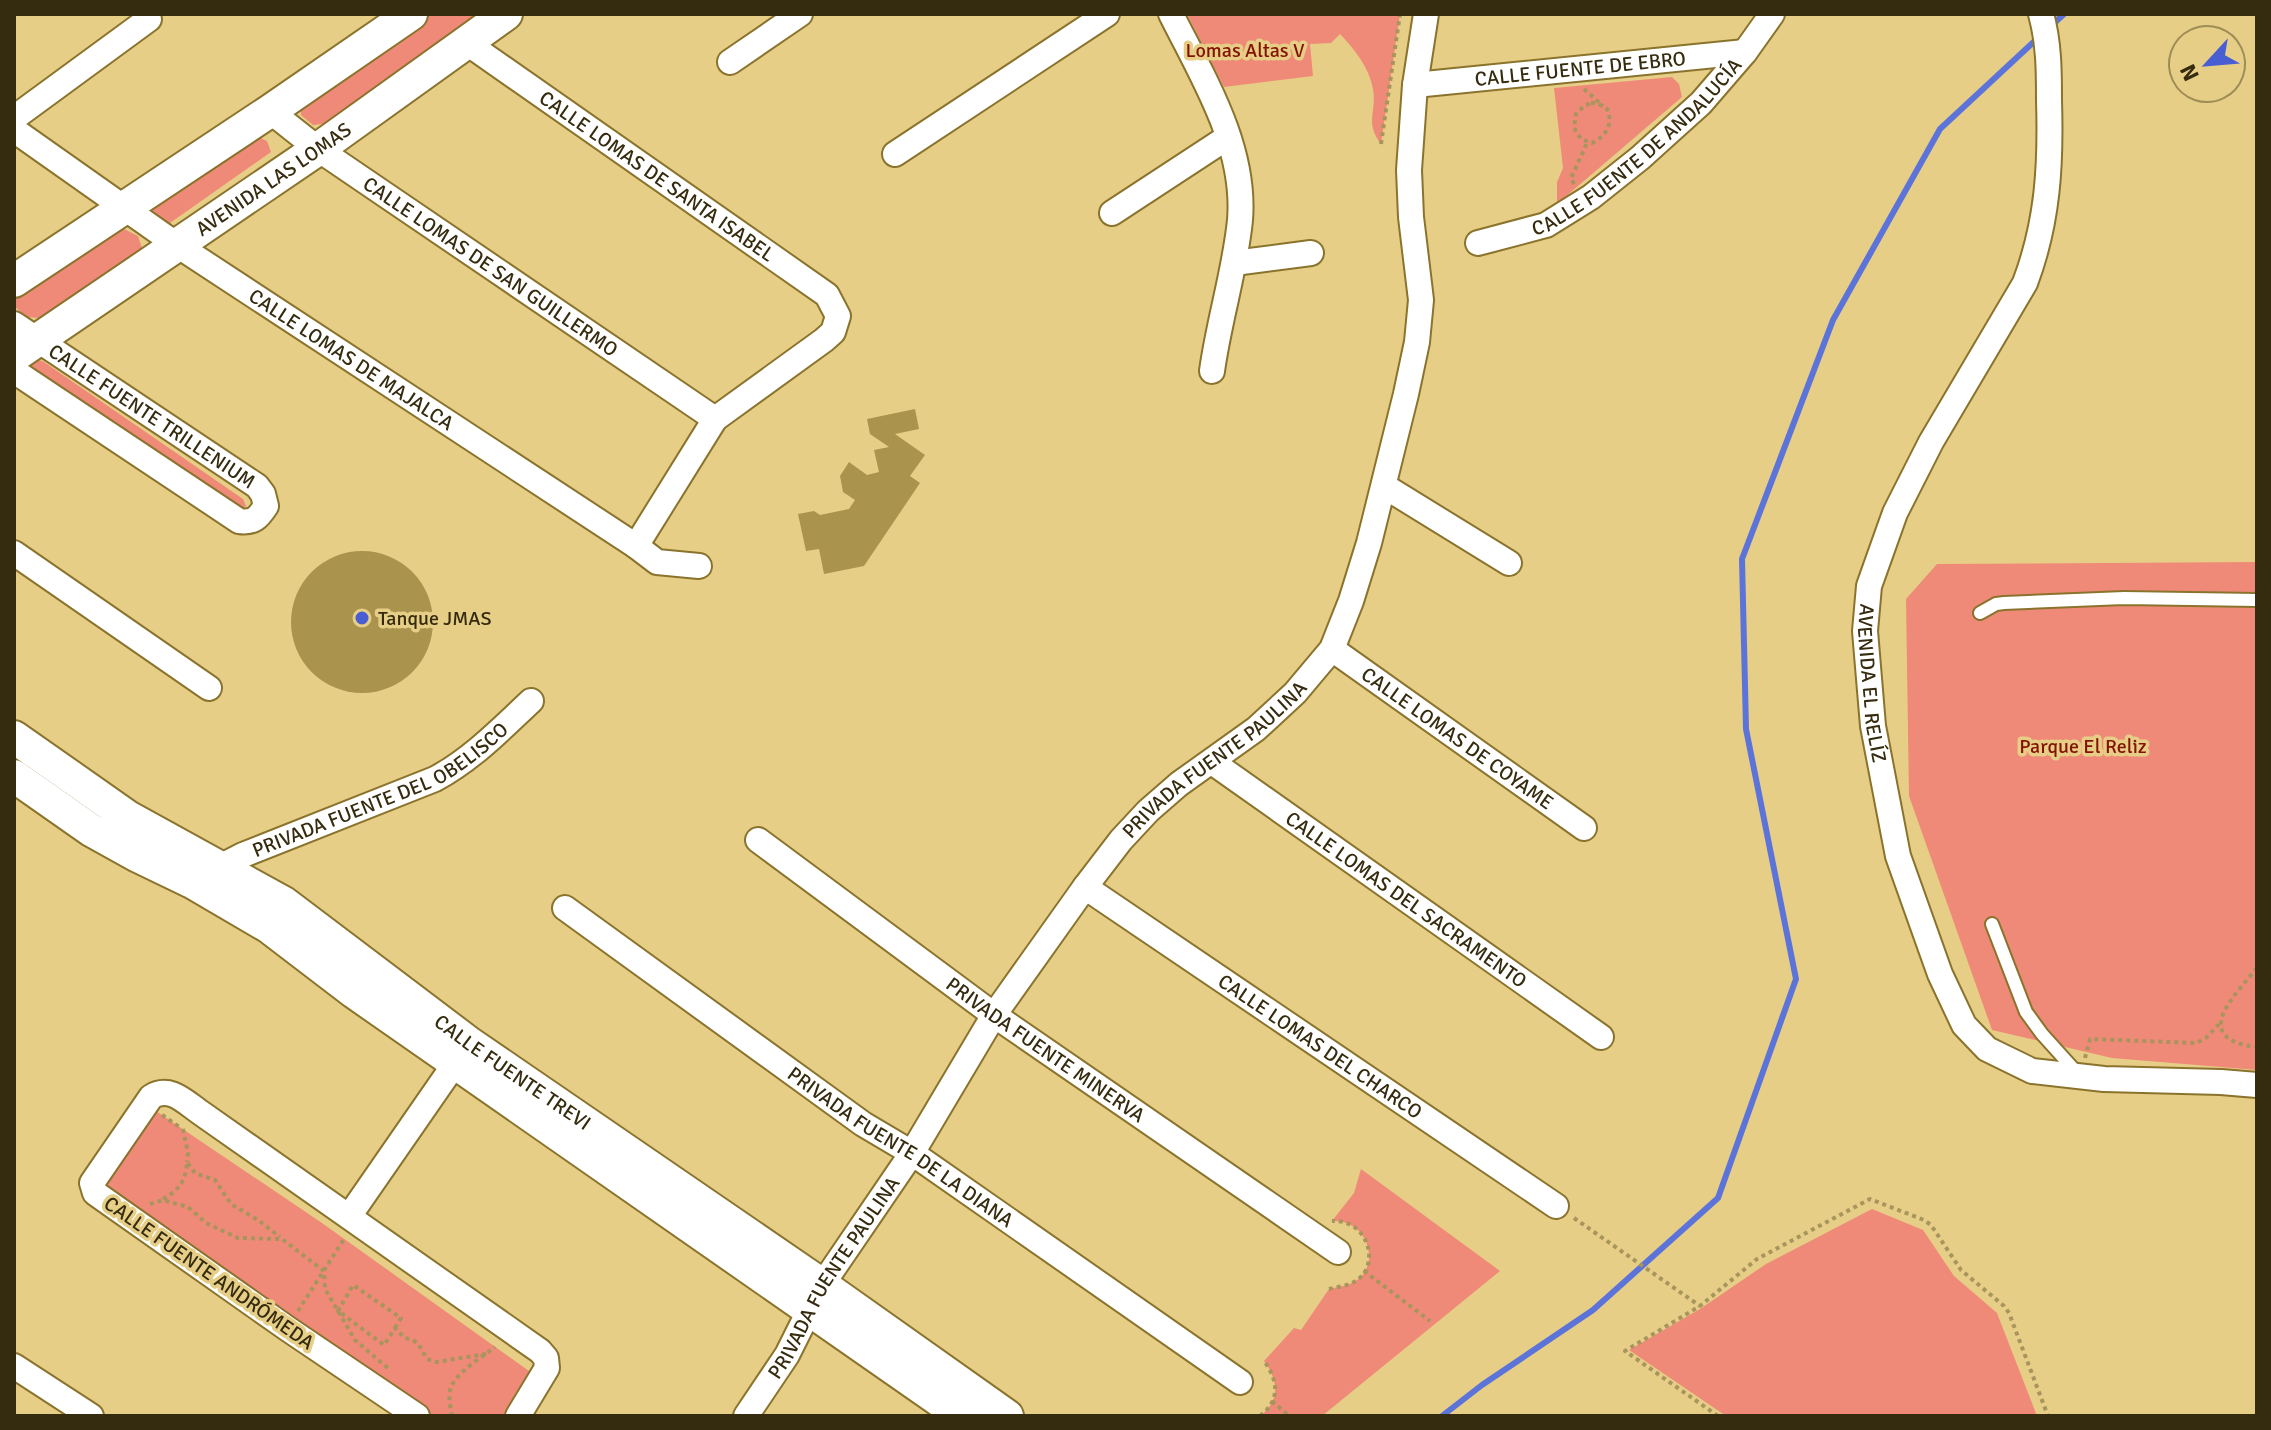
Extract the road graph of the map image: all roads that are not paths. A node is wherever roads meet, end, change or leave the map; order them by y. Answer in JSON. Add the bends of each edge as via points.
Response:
{"nodes":[{"id":1,"x":411,"y":14,"type":"edge"},
{"id":2,"x":506,"y":14,"type":"edge"},
{"id":3,"x":800,"y":14,"type":"edge"},
{"id":4,"x":1107,"y":14,"type":"edge"},
{"id":5,"x":1171,"y":14,"type":"edge"},
{"id":6,"x":1426,"y":14,"type":"edge"},
{"id":7,"x":1772,"y":14,"type":"edge"},
{"id":8,"x":2041,"y":14,"type":"edge"},
{"id":9,"x":149,"y":19,"type":"dead end"},
{"id":10,"x":467,"y":43,"type":"junction"},
{"id":11,"x":1745,"y":52,"type":"junction"},
{"id":12,"x":730,"y":62,"type":"dead end"},
{"id":13,"x":1415,"y":85,"type":"junction"},
{"id":14,"x":270,"y":111,"type":"junction"},
{"id":15,"x":14,"y":118,"type":"edge"},
{"id":16,"x":14,"y":130,"type":"edge"},
{"id":17,"x":1228,"y":137,"type":"junction"},
{"id":18,"x":318,"y":149,"type":"junction"},
{"id":19,"x":895,"y":154,"type":"dead end"},
{"id":20,"x":124,"y":208,"type":"junction"},
{"id":21,"x":1112,"y":213,"type":"dead end"},
{"id":22,"x":1478,"y":243,"type":"dead end"},
{"id":23,"x":177,"y":245,"type":"junction"},
{"id":24,"x":1311,"y":253,"type":"dead end"},
{"id":25,"x":1234,"y":263,"type":"junction"},
{"id":26,"x":14,"y":281,"type":"edge"},
{"id":27,"x":22,"y":340,"type":"edge"},
{"id":28,"x":14,"y":371,"type":"edge"},
{"id":29,"x":1212,"y":371,"type":"dead end"},
{"id":30,"x":715,"y":419,"type":"junction"},
{"id":31,"x":1384,"y":486,"type":"junction"},
{"id":32,"x":636,"y":546,"type":"junction"},
{"id":33,"x":14,"y":553,"type":"edge"},
{"id":34,"x":1509,"y":563,"type":"dead end"},
{"id":35,"x":699,"y":566,"type":"dead end"},
{"id":36,"x":2257,"y":600,"type":"edge"},
{"id":37,"x":1980,"y":613,"type":"dead end"},
{"id":38,"x":1332,"y":649,"type":"junction"},
{"id":39,"x":209,"y":688,"type":"dead end"},
{"id":40,"x":531,"y":701,"type":"dead end"},
{"id":41,"x":14,"y":737,"type":"edge"},
{"id":42,"x":1212,"y":762,"type":"junction"},
{"id":43,"x":14,"y":776,"type":"edge"},
{"id":44,"x":1584,"y":828,"type":"dead end"},
{"id":45,"x":758,"y":840,"type":"dead end"},
{"id":46,"x":205,"y":874,"type":"junction"},
{"id":47,"x":1085,"y":887,"type":"junction"},
{"id":48,"x":565,"y":908,"type":"dead end"},
{"id":49,"x":1992,"y":924,"type":"dead end"},
{"id":50,"x":994,"y":1015,"type":"junction"},
{"id":51,"x":1601,"y":1037,"type":"dead end"},
{"id":52,"x":462,"y":1053,"type":"junction"},
{"id":53,"x":2080,"y":1077,"type":"junction"},
{"id":54,"x":2257,"y":1085,"type":"edge"},
{"id":55,"x":912,"y":1153,"type":"junction"},
{"id":56,"x":1556,"y":1206,"type":"dead end"},
{"id":57,"x":341,"y":1223,"type":"junction"},
{"id":58,"x":1338,"y":1252,"type":"dead end"},
{"id":59,"x":815,"y":1298,"type":"junction"},
{"id":60,"x":14,"y":1366,"type":"edge"},
{"id":61,"x":1240,"y":1382,"type":"dead end"},
{"id":62,"x":91,"y":1416,"type":"edge"},
{"id":63,"x":417,"y":1416,"type":"edge"},
{"id":64,"x":518,"y":1416,"type":"edge"},
{"id":65,"x":746,"y":1416,"type":"edge"},
{"id":66,"x":962,"y":1416,"type":"edge"},
{"id":67,"x":1007,"y":1416,"type":"edge"}],
"edges":[{"from":1,"to":14,"type":"street"},
{"from":2,"to":10,"type":"street","name":"AVENIDA LAS LOMAS"},
{"from":3,"to":12,"type":"street"},
{"from":4,"to":19,"type":"street"},
{"from":5,"to":17,"type":"street"},
{"from":6,"to":13,"type":"street","name":"PRIVADA FUENTE PAULINA"},
{"from":7,"to":11,"type":"street","name":"CALLE FUENTE DE ANDALUCÍA"},
{"from":8,"to":53,"type":"street","name":"AVENIDA EL RELÍZ","via":[[2048,51],[2051,144],[2042,233],[2025,283],[1895,513],[1869,586],[1865,631],[1873,726],[1898,856],[1958,1013],[1971,1034],[2004,1059],[2032,1071]]},
{"from":9,"to":15,"type":"street"},
{"from":10,"to":18,"type":"street","name":"AVENIDA LAS LOMAS"},
{"from":10,"to":30,"type":"street","name":"CALLE LOMAS DE SANTA ISABEL","via":[[827,295],[838,316],[833,332]]},
{"from":11,"to":13,"type":"street","name":"CALLE FUENTE DE EBRO"},
{"from":11,"to":22,"type":"street","name":"CALLE FUENTE DE ANDALUCÍA","via":[[1701,103],[1591,197],[1546,225]]},
{"from":13,"to":31,"type":"street","name":"PRIVADA FUENTE PAULINA","via":[[1410,186],[1421,300],[1417,342]]},
{"from":14,"to":18,"type":"street","name":"CALLE LOMAS DE SAN GUILLERMO"},
{"from":14,"to":20,"type":"street"},
{"from":16,"to":20,"type":"street","name":"CALLE LOMAS DE MAJALCA"},
{"from":17,"to":21,"type":"street"},
{"from":17,"to":25,"type":"street","via":[[1239,184]]},
{"from":18,"to":23,"type":"street","name":"AVENIDA LAS LOMAS"},
{"from":18,"to":30,"type":"street","name":"CALLE LOMAS DE SAN GUILLERMO"},
{"from":20,"to":23,"type":"street","name":"CALLE LOMAS DE MAJALCA"},
{"from":20,"to":26,"type":"street"},
{"from":23,"to":27,"type":"street","name":"AVENIDA LAS LOMAS"},
{"from":23,"to":32,"type":"street","name":"CALLE LOMAS DE MAJALCA"},
{"from":24,"to":25,"type":"street"},
{"from":25,"to":29,"type":"street"},
{"from":27,"to":28,"type":"street","name":"CALLE FUENTE TRILLENIUM","via":[[257,486],[266,506],[253,521],[239,521]]},
{"from":30,"to":32,"type":"street"},
{"from":31,"to":34,"type":"street"},
{"from":31,"to":38,"type":"street","name":"PRIVADA FUENTE PAULINA"},
{"from":32,"to":35,"type":"street","name":"CALLE LOMAS DE MAJALCA","via":[[657,562]]},
{"from":33,"to":39,"type":"street"},
{"from":36,"to":37,"type":"lane","via":[[2019,602],[1996,604]]},
{"from":38,"to":42,"type":"street","name":"PRIVADA FUENTE PAULINA","via":[[1295,693]]},
{"from":38,"to":44,"type":"street","name":"CALLE LOMAS DE COYAME"},
{"from":40,"to":46,"type":"street","name":"PRIVADA FUENTE DEL OBELISCO","via":[[470,757],[435,779]]},
{"from":41,"to":46,"type":"street","name":"CALLE FUENTE TREVI"},
{"from":42,"to":47,"type":"street","name":"PRIVADA FUENTE PAULINA","via":[[1148,811]]},
{"from":42,"to":51,"type":"street","name":"CALLE LOMAS DEL SACRAMENTO"},
{"from":43,"to":46,"type":"street","name":"CALLE FUENTE TREVI","via":[[136,855]]},
{"from":45,"to":50,"type":"street","name":"PRIVADA FUENTE MINERVA"},
{"from":46,"to":52,"type":"street","name":"CALLE FUENTE TREVI","via":[[354,992]]},
{"from":47,"to":50,"type":"street","name":"PRIVADA FUENTE PAULINA"},
{"from":47,"to":56,"type":"street","name":"CALLE LOMAS DEL CHARCO"},
{"from":48,"to":55,"type":"street","name":"PRIVADA FUENTE DE LA DIANA","via":[[863,1124]]},
{"from":49,"to":53,"type":"lane","via":[[2026,1012]]},
{"from":50,"to":55,"type":"street","name":"PRIVADA FUENTE PAULINA"},
{"from":50,"to":58,"type":"street","name":"PRIVADA FUENTE MINERVA"},
{"from":52,"to":57,"type":"street"},
{"from":52,"to":59,"type":"street","name":"CALLE FUENTE TREVI"},
{"from":53,"to":54,"type":"street","name":"AVENIDA EL RELÍZ"},
{"from":55,"to":59,"type":"street","name":"PRIVADA FUENTE PAULINA"},
{"from":55,"to":61,"type":"street","name":"PRIVADA FUENTE DE LA DIANA"},
{"from":57,"to":63,"type":"street","name":"CALLE FUENTE ANDRÓMEDA","via":[[165,1091],[145,1104],[92,1183],[99,1197]]},
{"from":57,"to":64,"type":"street","name":"CALLE FUENTE ANDRÓMEDA","via":[[544,1354],[547,1368]]},
{"from":59,"to":65,"type":"street","name":"PRIVADA FUENTE PAULINA","via":[[787,1355]]},
{"from":59,"to":66,"type":"street","name":"CALLE FUENTE TREVI"},
{"from":59,"to":67,"type":"street","name":"CALLE FUENTE TREVI"},
{"from":60,"to":62,"type":"street"}]}
